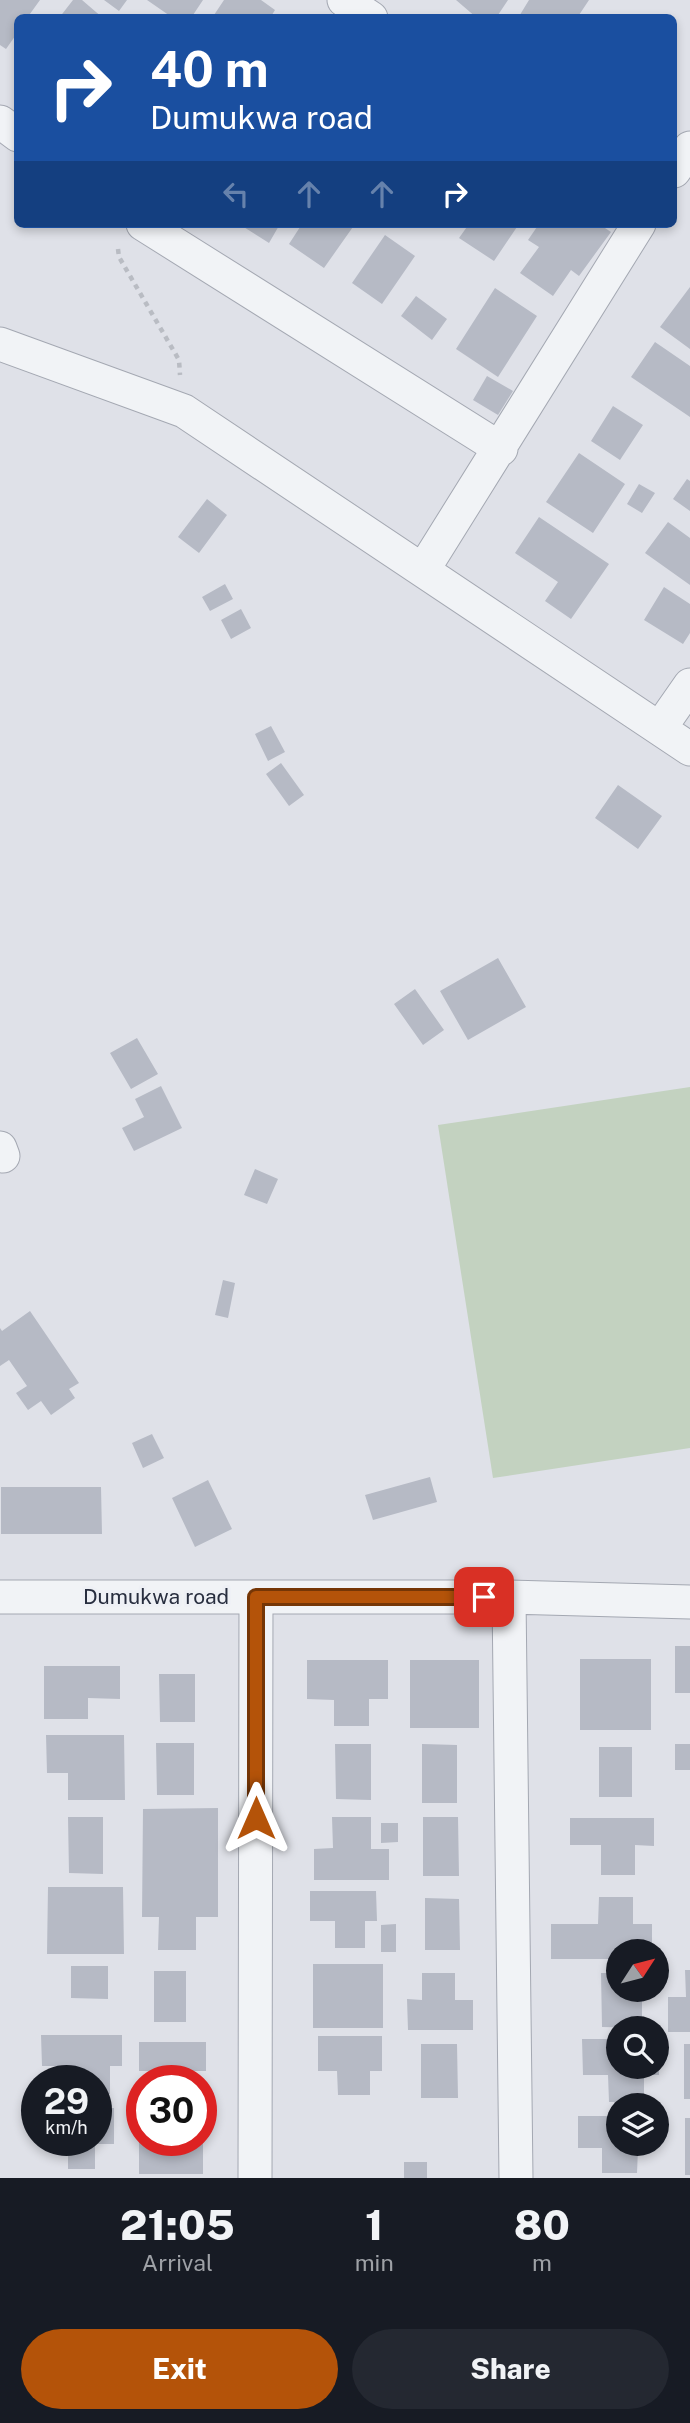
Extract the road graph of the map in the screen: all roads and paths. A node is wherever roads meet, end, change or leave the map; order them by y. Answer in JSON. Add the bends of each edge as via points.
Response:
{"nodes":[{"id":1,"x":344,"y":0,"type":"edge"},
{"id":2,"x":365,"y":14,"type":"edge"},
{"id":3,"x":690,"y":148,"type":"edge"},
{"id":4,"x":677,"y":168,"type":"edge"},
{"id":5,"x":149,"y":228,"type":"edge"},
{"id":6,"x":637,"y":228,"type":"edge"},
{"id":7,"x":118,"y":246,"type":"dead end"},
{"id":8,"x":0,"y":344,"type":"edge"},
{"id":9,"x":184,"y":411,"type":"junction"},
{"id":10,"x":501,"y":449,"type":"junction"},
{"id":11,"x":423,"y":570,"type":"junction"},
{"id":12,"x":690,"y":685,"type":"edge"},
{"id":13,"x":660,"y":728,"type":"junction"},
{"id":14,"x":690,"y":749,"type":"edge"},
{"id":15,"x":0,"y":1597,"type":"edge"},
{"id":16,"x":256,"y":1597,"type":"junction"},
{"id":17,"x":509,"y":1597,"type":"junction"},
{"id":18,"x":690,"y":1602,"type":"edge"},
{"id":19,"x":255,"y":2178,"type":"edge"},
{"id":20,"x":516,"y":2178,"type":"edge"}],
"edges":[{"from":1,"to":2,"type":"street"},
{"from":3,"to":4,"type":"street"},
{"from":5,"to":10,"type":"street"},
{"from":6,"to":10,"type":"street"},
{"from":7,"to":9,"type":"path","via":[[119,257],[179,360]]},
{"from":8,"to":9,"type":"street"},
{"from":9,"to":11,"type":"street"},
{"from":10,"to":11,"type":"street"},
{"from":11,"to":13,"type":"street"},
{"from":12,"to":13,"type":"street"},
{"from":13,"to":14,"type":"street"},
{"from":15,"to":16,"type":"street","name":"Dumukwa road"},
{"from":16,"to":17,"type":"street","name":"Dumukwa road"},
{"from":16,"to":19,"type":"street"},
{"from":17,"to":18,"type":"street","name":"Dumukwa road"},
{"from":17,"to":20,"type":"street"}]}
